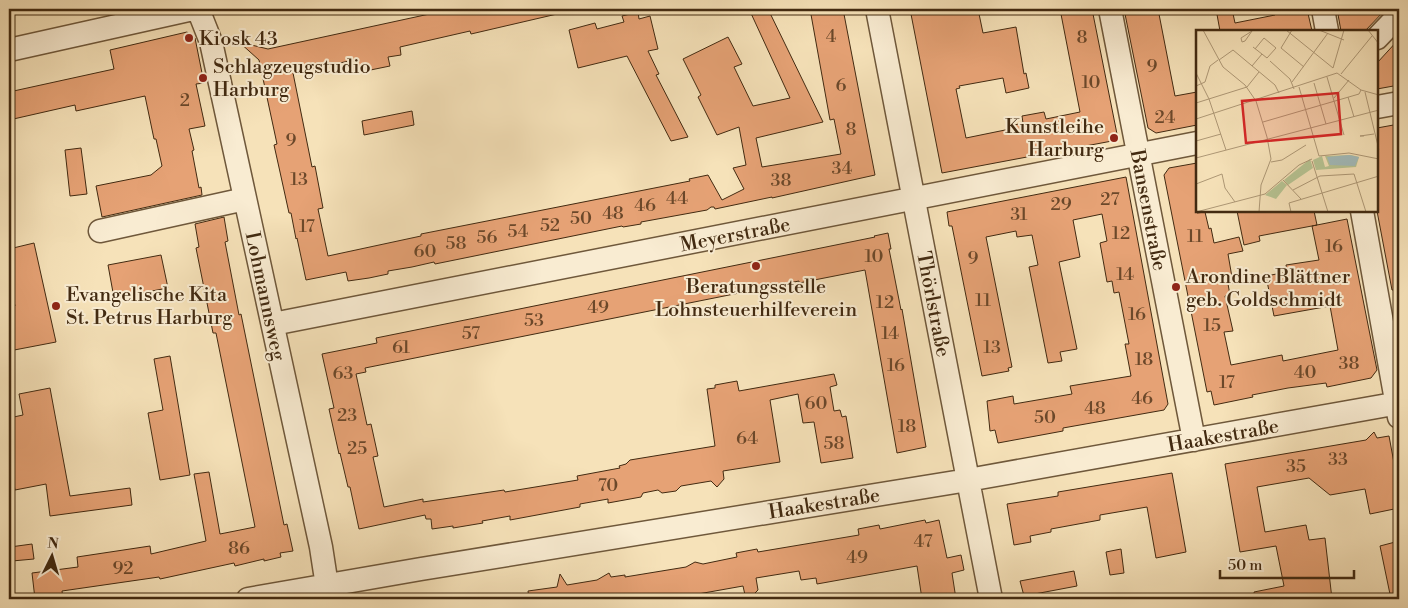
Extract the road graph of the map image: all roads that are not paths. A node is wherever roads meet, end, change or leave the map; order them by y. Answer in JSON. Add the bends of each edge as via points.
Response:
{"nodes":[{"id":1,"x":193,"y":9,"type":"edge"},
{"id":2,"x":198,"y":9,"type":"edge"},
{"id":3,"x":877,"y":9,"type":"edge"},
{"id":4,"x":1110,"y":9,"type":"edge"},
{"id":5,"x":1323,"y":9,"type":"edge"},
{"id":6,"x":1399,"y":15,"type":"edge"},
{"id":7,"x":1327,"y":30,"type":"edge"},
{"id":8,"x":1378,"y":37,"type":"edge"},
{"id":9,"x":9,"y":50,"type":"edge"},
{"id":10,"x":1399,"y":103,"type":"edge"},
{"id":11,"x":1378,"y":107,"type":"edge"},
{"id":12,"x":1196,"y":143,"type":"edge"},
{"id":13,"x":1138,"y":155,"type":"junction"},
{"id":14,"x":914,"y":199,"type":"junction"},
{"id":15,"x":245,"y":200,"type":"junction"},
{"id":16,"x":1362,"y":212,"type":"edge"},
{"id":17,"x":100,"y":231,"type":"dead end"},
{"id":18,"x":273,"y":324,"type":"junction"},
{"id":19,"x":1399,"y":408,"type":"edge"},
{"id":20,"x":1194,"y":440,"type":"junction"},
{"id":21,"x":968,"y":480,"type":"junction"},
{"id":22,"x":328,"y":593,"type":"edge"},
{"id":23,"x":248,"y":599,"type":"edge"},
{"id":24,"x":991,"y":599,"type":"edge"}],
"edges":[{"from":1,"to":9,"type":"street"},
{"from":2,"to":15,"type":"street","name":"Lohmannsweg","via":[[212,42]]},
{"from":3,"to":14,"type":"street","name":"Thörlstraße"},
{"from":4,"to":13,"type":"street","name":"Bansenstraße"},
{"from":5,"to":7,"type":"street"},
{"from":6,"to":8,"type":"street"},
{"from":10,"to":11,"type":"street"},
{"from":12,"to":13,"type":"street","name":"Meyerstraße"},
{"from":13,"to":14,"type":"street","name":"Meyerstraße"},
{"from":13,"to":20,"type":"street","name":"Bansenstraße"},
{"from":14,"to":18,"type":"street","name":"Meyerstraße"},
{"from":14,"to":21,"type":"street","name":"Thörlstraße"},
{"from":15,"to":17,"type":"street"},
{"from":15,"to":18,"type":"street","name":"Lohmannsweg"},
{"from":16,"to":19,"type":"street"},
{"from":18,"to":22,"type":"street","name":"Lohmannsweg"},
{"from":19,"to":20,"type":"street","name":"Haakestraße"},
{"from":20,"to":21,"type":"street","name":"Haakestraße"},
{"from":21,"to":22,"type":"street","name":"Haakestraße","via":[[421,569]]},
{"from":21,"to":24,"type":"street","name":"Thörlstraße"},
{"from":22,"to":23,"type":"street","name":"Haakestraße"}]}
